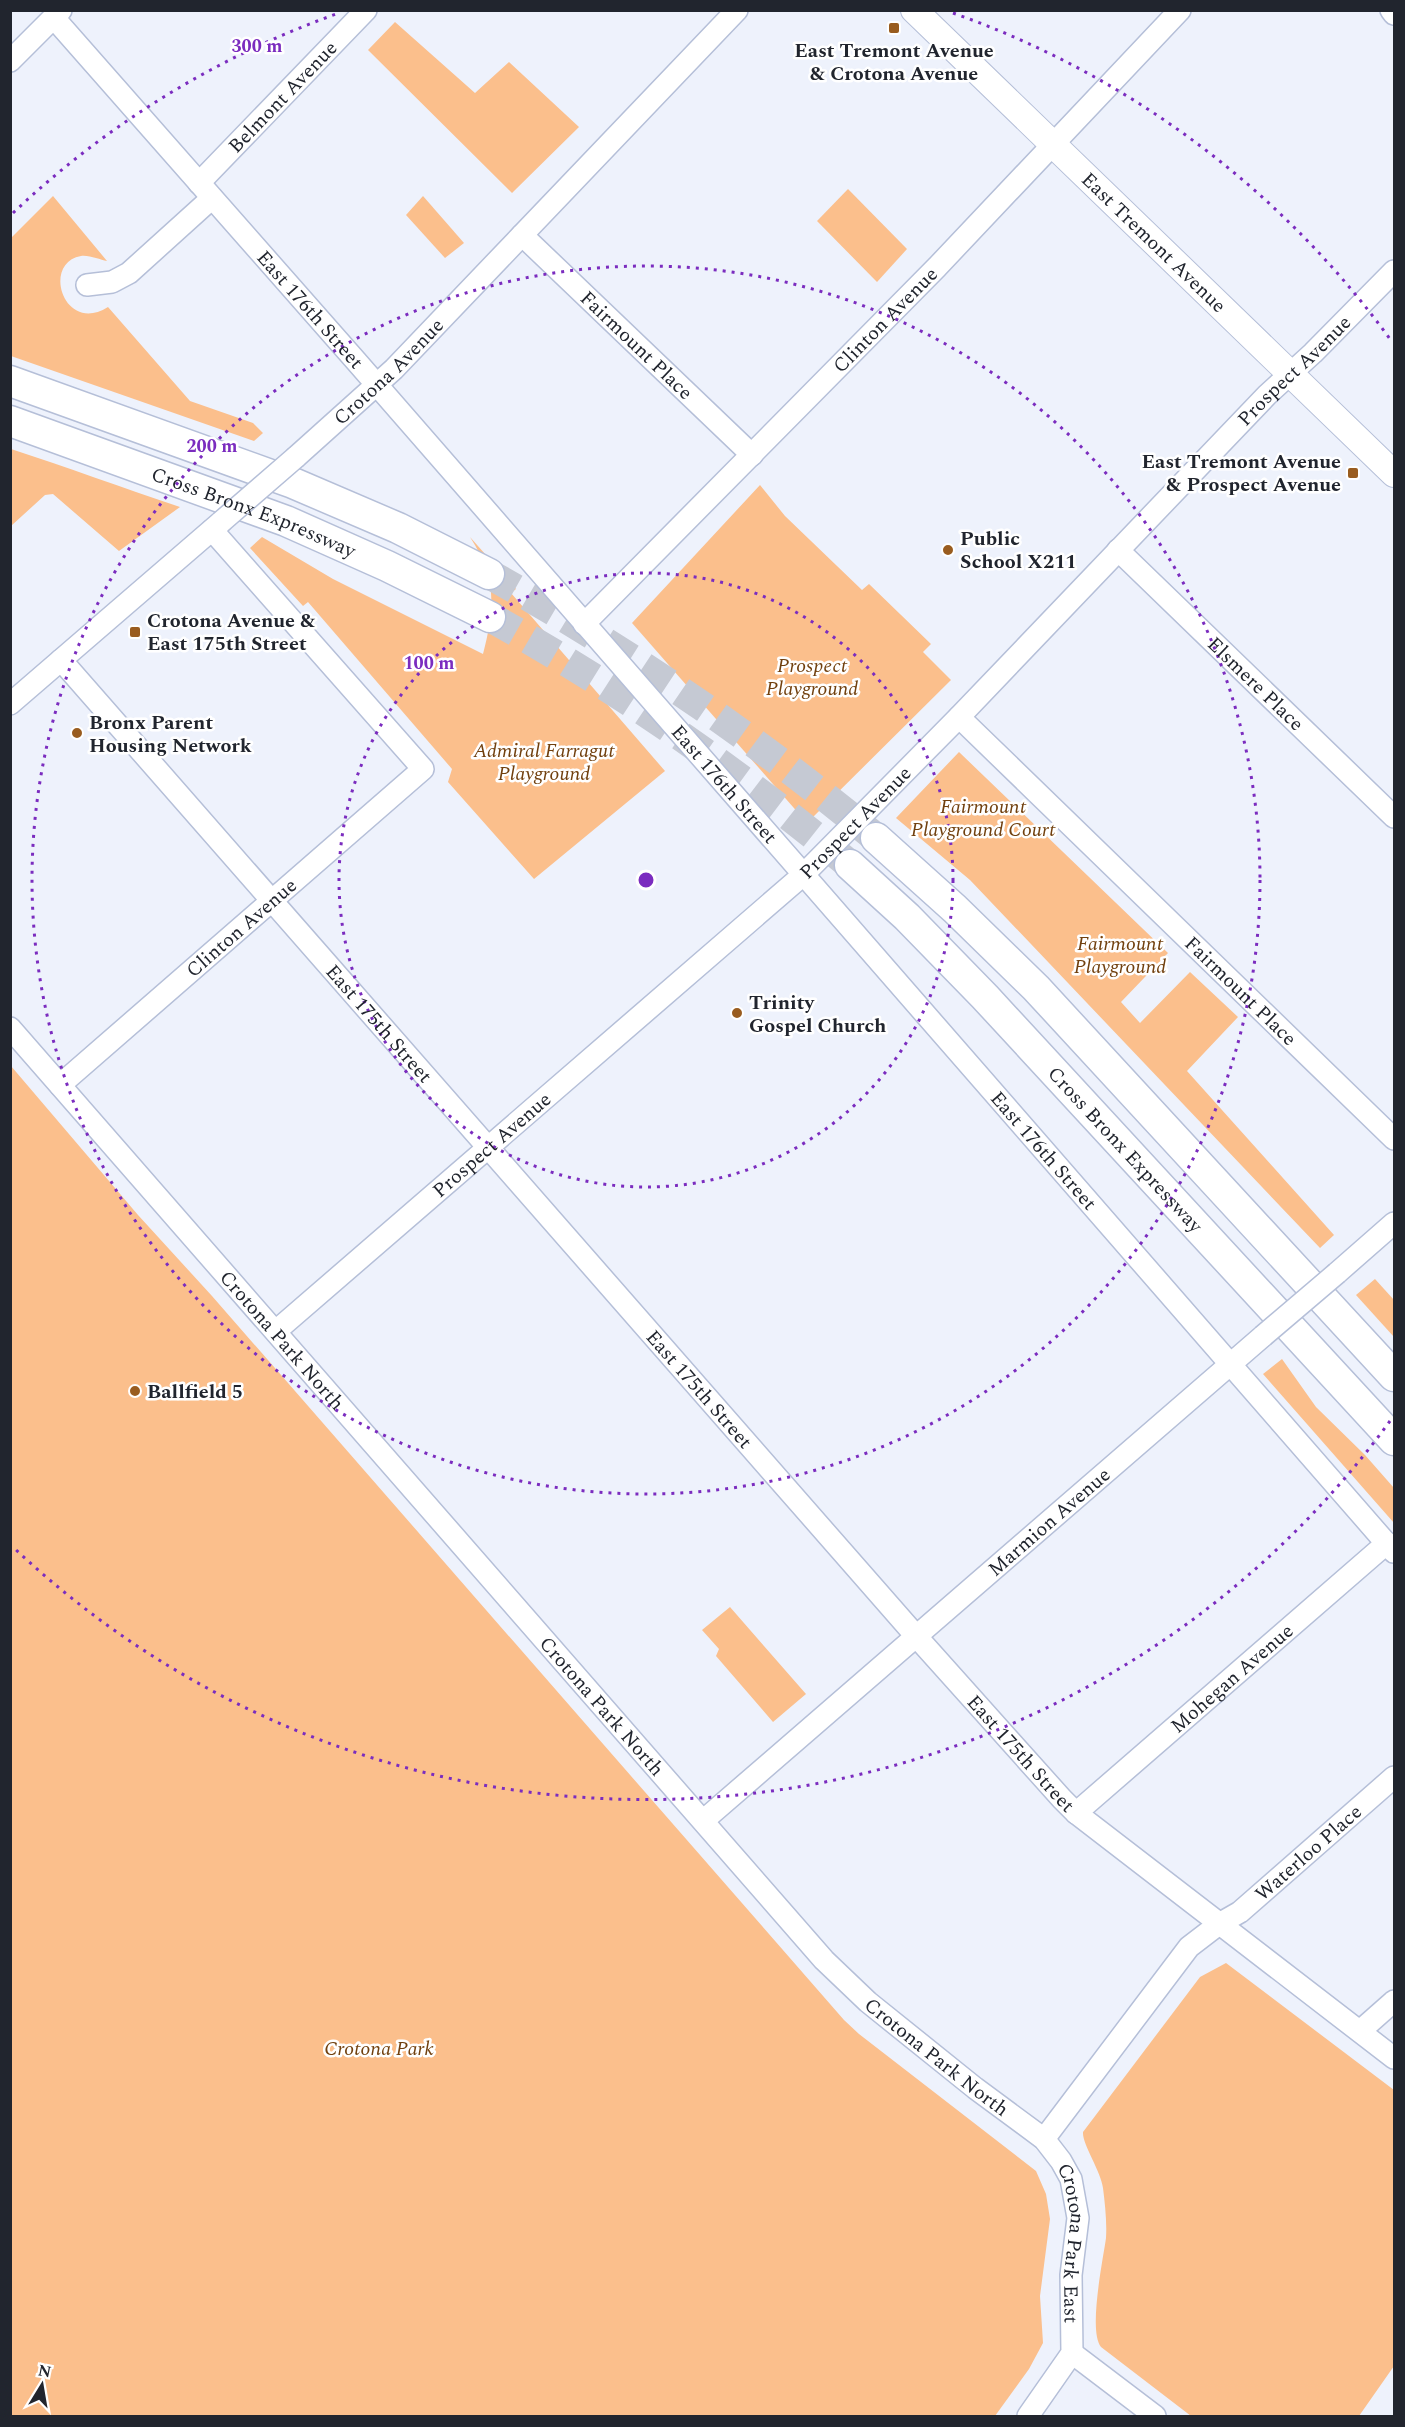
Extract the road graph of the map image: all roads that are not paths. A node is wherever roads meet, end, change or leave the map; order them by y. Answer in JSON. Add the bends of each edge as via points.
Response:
{"nodes":[{"id":1,"x":366,"y":10,"type":"edge"},
{"id":2,"x":737,"y":10,"type":"edge"},
{"id":3,"x":915,"y":10,"type":"edge"},
{"id":4,"x":1180,"y":10,"type":"edge"},
{"id":5,"x":1391,"y":10,"type":"edge"},
{"id":6,"x":57,"y":14,"type":"edge"},
{"id":7,"x":1395,"y":14,"type":"edge"},
{"id":8,"x":10,"y":61,"type":"edge"},
{"id":9,"x":1053,"y":144,"type":"junction"},
{"id":10,"x":206,"y":191,"type":"junction"},
{"id":11,"x":522,"y":235,"type":"junction"},
{"id":12,"x":1395,"y":271,"type":"edge"},
{"id":13,"x":87,"y":285,"type":"dead end"},
{"id":14,"x":1290,"y":373,"type":"junction"},
{"id":15,"x":10,"y":381,"type":"edge"},
{"id":16,"x":377,"y":385,"type":"junction"},
{"id":17,"x":10,"y":421,"type":"edge"},
{"id":18,"x":752,"y":455,"type":"junction"},
{"id":19,"x":1395,"y":474,"type":"edge"},
{"id":20,"x":216,"y":526,"type":"junction"},
{"id":21,"x":1118,"y":550,"type":"junction"},
{"id":22,"x":489,"y":574,"type":"tunnel mouth"},
{"id":23,"x":490,"y":617,"type":"tunnel mouth"},
{"id":24,"x":584,"y":624,"type":"junction"},
{"id":25,"x":61,"y":660,"type":"junction"},
{"id":26,"x":10,"y":704,"type":"edge"},
{"id":27,"x":959,"y":717,"type":"junction"},
{"id":28,"x":1395,"y":817,"type":"edge"},
{"id":29,"x":876,"y":838,"type":"tunnel mouth"},
{"id":30,"x":850,"y":865,"type":"tunnel mouth"},
{"id":31,"x":803,"y":874,"type":"junction"},
{"id":32,"x":271,"y":901,"type":"junction"},
{"id":33,"x":10,"y":1028,"type":"edge"},
{"id":34,"x":60,"y":1085,"type":"junction"},
{"id":35,"x":1395,"y":1139,"type":"edge"},
{"id":36,"x":488,"y":1147,"type":"junction"},
{"id":37,"x":1395,"y":1223,"type":"edge"},
{"id":38,"x":276,"y":1331,"type":"junction"},
{"id":39,"x":1230,"y":1364,"type":"junction"},
{"id":40,"x":1395,"y":1376,"type":"edge"},
{"id":41,"x":1395,"y":1440,"type":"edge"},
{"id":42,"x":1391,"y":1548,"type":"edge"},
{"id":43,"x":916,"y":1636,"type":"junction"},
{"id":44,"x":1395,"y":1777,"type":"edge"},
{"id":45,"x":1076,"y":1814,"type":"junction"},
{"id":46,"x":704,"y":1820,"type":"junction"},
{"id":47,"x":1219,"y":1924,"type":"junction"},
{"id":48,"x":1395,"y":2001,"type":"edge"},
{"id":49,"x":1359,"y":2031,"type":"junction"},
{"id":50,"x":1395,"y":2058,"type":"edge"},
{"id":51,"x":1044,"y":2139,"type":"junction"},
{"id":52,"x":1072,"y":2353,"type":"junction"},
{"id":53,"x":1028,"y":2416,"type":"edge"},
{"id":54,"x":1155,"y":2416,"type":"edge"}],
"edges":[{"from":1,"to":10,"type":"street","name":"Belmont Avenue"},
{"from":2,"to":11,"type":"street","name":"Crotona Avenue"},
{"from":3,"to":9,"type":"main road","name":"East Tremont Avenue"},
{"from":4,"to":9,"type":"street","name":"Clinton Avenue"},
{"from":5,"to":7,"type":"street"},
{"from":6,"to":8,"type":"street"},
{"from":6,"to":10,"type":"street","name":"East 176th Street"},
{"from":9,"to":14,"type":"main road","name":"East Tremont Avenue"},
{"from":9,"to":18,"type":"street","name":"Clinton Avenue"},
{"from":10,"to":13,"type":"street","name":"Belmont Avenue","via":[[129,273],[112,282]]},
{"from":10,"to":16,"type":"street","name":"East 176th Street"},
{"from":11,"to":16,"type":"street","name":"Crotona Avenue"},
{"from":11,"to":18,"type":"street","name":"Fairmount Place"},
{"from":12,"to":14,"type":"street","name":"Prospect Avenue"},
{"from":14,"to":19,"type":"main road","name":"East Tremont Avenue"},
{"from":14,"to":21,"type":"street","name":"Prospect Avenue"},
{"from":15,"to":22,"type":"highway","name":"Cross Bronx Expressway","via":[[293,483],[398,528]]},
{"from":16,"to":20,"type":"street","name":"Crotona Avenue","bridge":true},
{"from":16,"to":24,"type":"street","name":"East 176th Street"},
{"from":17,"to":23,"type":"highway","name":"Cross Bronx Expressway","via":[[286,521]]},
{"from":18,"to":24,"type":"street","name":"Clinton Avenue"},
{"from":20,"to":25,"type":"street","name":"Crotona Avenue"},
{"from":20,"to":32,"type":"street","name":"Clinton Avenue","via":[[423,769]]},
{"from":21,"to":27,"type":"street","name":"Prospect Avenue"},
{"from":21,"to":28,"type":"street","name":"Elsmere Place"},
{"from":24,"to":31,"type":"street","name":"East 176th Street"},
{"from":25,"to":26,"type":"street","name":"Crotona Avenue"},
{"from":25,"to":32,"type":"street","name":"East 175th Street"},
{"from":27,"to":31,"type":"street","name":"Prospect Avenue"},
{"from":27,"to":35,"type":"street","name":"Fairmount Place"},
{"from":29,"to":40,"type":"highway","via":[[1036,987]]},
{"from":30,"to":41,"type":"highway","name":"Cross Bronx Expressway","via":[[979,990]]},
{"from":31,"to":36,"type":"street","name":"Prospect Avenue"},
{"from":31,"to":39,"type":"street","name":"East 176th Street"},
{"from":32,"to":34,"type":"street","name":"Clinton Avenue"},
{"from":32,"to":36,"type":"street","name":"East 175th Street"},
{"from":33,"to":34,"type":"street","name":"Crotona Park North"},
{"from":34,"to":38,"type":"street","name":"Crotona Park North"},
{"from":36,"to":38,"type":"street","name":"Prospect Avenue"},
{"from":36,"to":43,"type":"street","name":"East 175th Street"},
{"from":37,"to":39,"type":"street","name":"Marmion Avenue","bridge":true},
{"from":38,"to":46,"type":"street","name":"Crotona Park North"},
{"from":39,"to":42,"type":"street","name":"East 176th Street"},
{"from":39,"to":43,"type":"street","name":"Marmion Avenue"},
{"from":42,"to":45,"type":"street","name":"Mohegan Avenue"},
{"from":43,"to":45,"type":"street","name":"East 175th Street"},
{"from":43,"to":46,"type":"street","name":"Marmion Avenue"},
{"from":44,"to":47,"type":"street","name":"Waterloo Place","via":[[1240,1912]]},
{"from":45,"to":47,"type":"street","name":"East 175th Street"},
{"from":46,"to":51,"type":"street","name":"Crotona Park North","via":[[816,1951],[868,2002]]},
{"from":47,"to":49,"type":"street","name":"East 175th Street"},
{"from":47,"to":51,"type":"street","via":[[1189,1947]]},
{"from":48,"to":49,"type":"street"},
{"from":49,"to":50,"type":"street","name":"East 175th Street"},
{"from":51,"to":52,"type":"street","name":"Crotona Park East","via":[[1071,2179],[1076,2200],[1070,2313]]},
{"from":52,"to":53,"type":"street","name":"Crotona Park East"},
{"from":52,"to":54,"type":"street","name":"Crotona Park East"}]}
